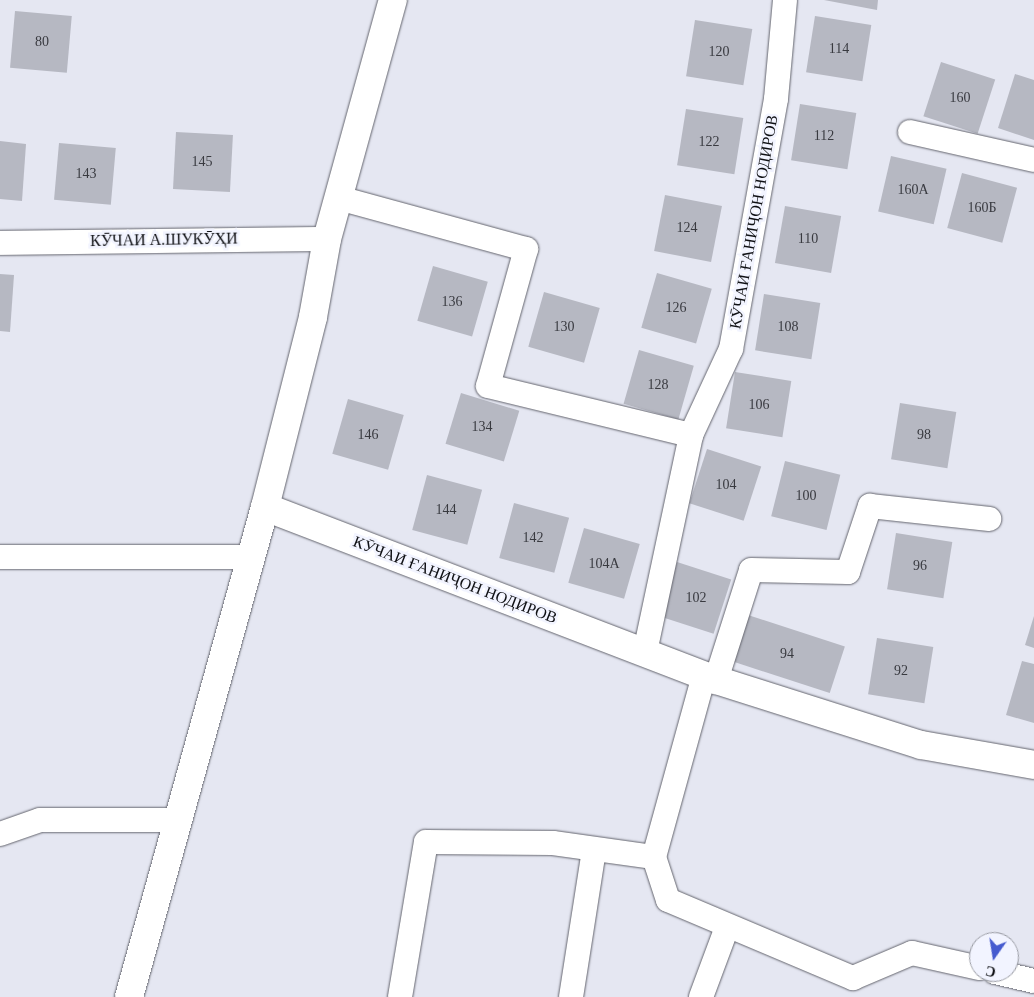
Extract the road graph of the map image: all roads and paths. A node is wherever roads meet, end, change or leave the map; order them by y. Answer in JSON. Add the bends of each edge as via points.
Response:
{"nodes":[{"id":1,"x":393,"y":0,"type":"edge"},
{"id":2,"x":785,"y":0,"type":"edge"},
{"id":3,"x":910,"y":132,"type":"dead end"},
{"id":4,"x":1034,"y":160,"type":"edge"},
{"id":5,"x":339,"y":198,"type":"junction"},
{"id":6,"x":327,"y":239,"type":"junction"},
{"id":7,"x":0,"y":243,"type":"edge"},
{"id":8,"x":691,"y":435,"type":"junction"},
{"id":9,"x":265,"y":507,"type":"junction"},
{"id":10,"x":989,"y":519,"type":"dead end"},
{"id":11,"x":0,"y":557,"type":"edge"},
{"id":12,"x":250,"y":557,"type":"junction"},
{"id":13,"x":645,"y":652,"type":"junction"},
{"id":14,"x":710,"y":677,"type":"junction"},
{"id":15,"x":1034,"y":765,"type":"edge"},
{"id":16,"x":176,"y":820,"type":"junction"},
{"id":17,"x":0,"y":834,"type":"edge"},
{"id":18,"x":594,"y":850,"type":"junction"},
{"id":19,"x":654,"y":858,"type":"junction"},
{"id":20,"x":727,"y":927,"type":"junction"},
{"id":21,"x":969,"y":966,"type":"edge"},
{"id":22,"x":1019,"y":978,"type":"edge"},
{"id":23,"x":1034,"y":981,"type":"edge"},
{"id":24,"x":129,"y":997,"type":"edge"},
{"id":25,"x":400,"y":997,"type":"edge"},
{"id":26,"x":571,"y":997,"type":"edge"},
{"id":27,"x":701,"y":997,"type":"edge"}],
"edges":[{"from":1,"to":5,"type":"street"},
{"from":2,"to":8,"type":"street","name":"КӮЧАИ ҒАНИҶОН НОДИРОВ","via":[[774,108],[735,330]]},
{"from":3,"to":4,"type":"street"},
{"from":5,"to":6,"type":"street"},
{"from":5,"to":8,"type":"street","via":[[526,249],[488,386]]},
{"from":6,"to":7,"type":"street","name":"КӮЧАИ А.ШУКӮҲИ"},
{"from":6,"to":9,"type":"street","via":[[313,316]]},
{"from":8,"to":13,"type":"street","name":"КӮЧАИ ҒАНИҶОН НОДИРОВ"},
{"from":9,"to":12,"type":"street"},
{"from":9,"to":13,"type":"street","name":"КӮЧАИ ҒАНИҶОН НОДИРОВ"},
{"from":10,"to":14,"type":"street","via":[[870,506],[848,572],[751,570]]},
{"from":11,"to":12,"type":"street"},
{"from":12,"to":16,"type":"street"},
{"from":13,"to":14,"type":"street","name":"КӮЧАИ ҒАНИҶОН НОДИРОВ"},
{"from":14,"to":15,"type":"street","name":"КӮЧАИ ҒАНИҶОН НОДИРОВ","via":[[921,745]]},
{"from":14,"to":19,"type":"street"},
{"from":16,"to":17,"type":"street","via":[[40,820]]},
{"from":16,"to":24,"type":"street"},
{"from":18,"to":19,"type":"street"},
{"from":18,"to":25,"type":"street","via":[[553,843],[426,842]]},
{"from":18,"to":26,"type":"street"},
{"from":19,"to":20,"type":"street","via":[[668,900]]},
{"from":20,"to":21,"type":"street","via":[[853,978],[912,953]]},
{"from":20,"to":27,"type":"street"},
{"from":22,"to":23,"type":"street"}]}
